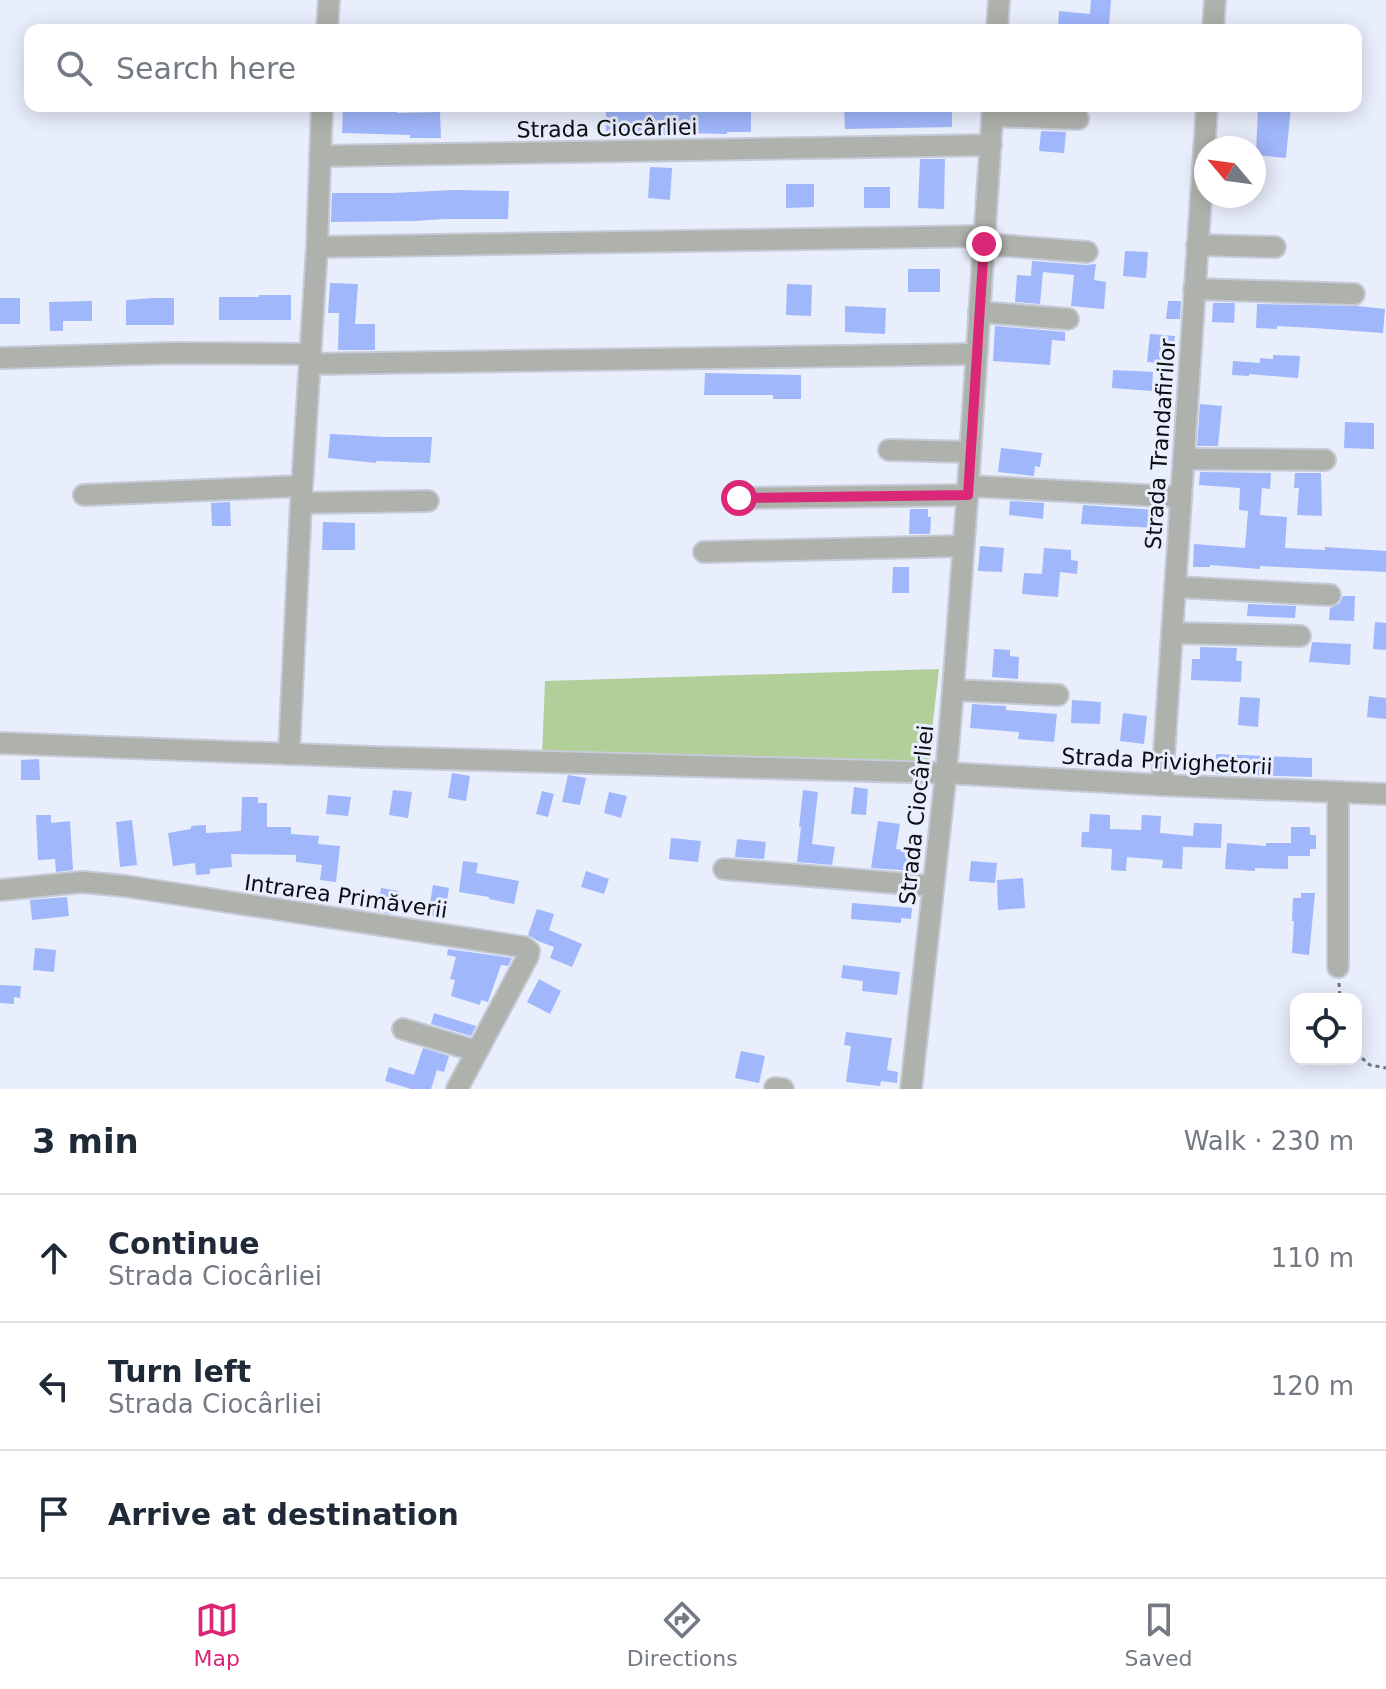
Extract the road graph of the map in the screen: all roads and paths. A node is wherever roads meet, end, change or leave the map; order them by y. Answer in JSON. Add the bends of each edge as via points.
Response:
{"nodes":[{"id":1,"x":329,"y":0,"type":"edge"},
{"id":2,"x":999,"y":0,"type":"edge"},
{"id":3,"x":1215,"y":0,"type":"edge"},
{"id":4,"x":327,"y":24,"type":"edge"},
{"id":5,"x":997,"y":24,"type":"edge"},
{"id":6,"x":1213,"y":24,"type":"edge"},
{"id":7,"x":322,"y":112,"type":"edge"},
{"id":8,"x":993,"y":112,"type":"edge"},
{"id":9,"x":1004,"y":112,"type":"edge"},
{"id":10,"x":1207,"y":112,"type":"edge"},
{"id":11,"x":1078,"y":119,"type":"dead end"},
{"id":12,"x":991,"y":145,"type":"junction"},
{"id":13,"x":320,"y":156,"type":"junction"},
{"id":14,"x":984,"y":240,"type":"junction"},
{"id":15,"x":1197,"y":245,"type":"junction"},
{"id":16,"x":317,"y":247,"type":"junction"},
{"id":17,"x":1275,"y":247,"type":"dead end"},
{"id":18,"x":1087,"y":252,"type":"dead end"},
{"id":19,"x":1194,"y":289,"type":"junction"},
{"id":20,"x":1354,"y":294,"type":"dead end"},
{"id":21,"x":979,"y":312,"type":"junction"},
{"id":22,"x":1068,"y":319,"type":"dead end"},
{"id":23,"x":976,"y":354,"type":"junction"},
{"id":24,"x":0,"y":358,"type":"edge"},
{"id":25,"x":310,"y":359,"type":"junction"},
{"id":26,"x":889,"y":450,"type":"dead end"},
{"id":27,"x":970,"y":452,"type":"junction"},
{"id":28,"x":1184,"y":459,"type":"junction"},
{"id":29,"x":1325,"y":460,"type":"dead end"},
{"id":30,"x":968,"y":491,"type":"junction"},
{"id":31,"x":301,"y":494,"type":"junction"},
{"id":32,"x":84,"y":495,"type":"dead end"},
{"id":33,"x":1181,"y":497,"type":"junction"},
{"id":34,"x":739,"y":498,"type":"dead end"},
{"id":35,"x":428,"y":501,"type":"dead end"},
{"id":36,"x":963,"y":546,"type":"junction"},
{"id":37,"x":704,"y":552,"type":"dead end"},
{"id":38,"x":1175,"y":587,"type":"junction"},
{"id":39,"x":1330,"y":595,"type":"dead end"},
{"id":40,"x":1172,"y":633,"type":"junction"},
{"id":41,"x":1300,"y":636,"type":"dead end"},
{"id":42,"x":953,"y":690,"type":"junction"},
{"id":43,"x":1058,"y":695,"type":"dead end"},
{"id":44,"x":0,"y":743,"type":"edge"},
{"id":45,"x":289,"y":754,"type":"junction"},
{"id":46,"x":946,"y":773,"type":"junction"},
{"id":47,"x":1162,"y":785,"type":"junction"},
{"id":48,"x":1338,"y":793,"type":"junction"},
{"id":49,"x":1386,"y":794,"type":"edge"},
{"id":50,"x":724,"y":869,"type":"dead end"},
{"id":51,"x":933,"y":886,"type":"junction"},
{"id":52,"x":0,"y":890,"type":"edge"},
{"id":53,"x":1338,"y":967,"type":"dead end"},
{"id":54,"x":403,"y":1029,"type":"dead end"},
{"id":55,"x":476,"y":1051,"type":"junction"},
{"id":56,"x":1362,"y":1058,"type":"edge"},
{"id":57,"x":1386,"y":1068,"type":"edge"},
{"id":58,"x":775,"y":1088,"type":"edge"},
{"id":59,"x":457,"y":1089,"type":"edge"},
{"id":60,"x":783,"y":1089,"type":"edge"},
{"id":61,"x":911,"y":1089,"type":"edge"}],
"edges":[{"from":1,"to":4,"type":"street"},
{"from":2,"to":5,"type":"street"},
{"from":3,"to":6,"type":"street"},
{"from":7,"to":13,"type":"street"},
{"from":8,"to":12,"type":"street","name":"Strada Ciocârliei"},
{"from":9,"to":11,"type":"street"},
{"from":10,"to":15,"type":"street","name":"Strada Trandafirilor"},
{"from":12,"to":13,"type":"street","name":"Strada Ciocârliei"},
{"from":12,"to":14,"type":"street","name":"Strada Ciocârliei"},
{"from":13,"to":16,"type":"street"},
{"from":14,"to":16,"type":"street"},
{"from":14,"to":18,"type":"street"},
{"from":14,"to":21,"type":"street","name":"Strada Ciocârliei"},
{"from":15,"to":17,"type":"street"},
{"from":15,"to":19,"type":"street","name":"Strada Trandafirilor"},
{"from":16,"to":25,"type":"street"},
{"from":19,"to":20,"type":"street"},
{"from":19,"to":28,"type":"street","name":"Strada Trandafirilor"},
{"from":21,"to":22,"type":"street"},
{"from":21,"to":23,"type":"street","name":"Strada Ciocârliei"},
{"from":23,"to":25,"type":"street"},
{"from":23,"to":27,"type":"street","name":"Strada Ciocârliei"},
{"from":24,"to":25,"type":"street","via":[[175,353]]},
{"from":25,"to":31,"type":"street"},
{"from":26,"to":27,"type":"street"},
{"from":27,"to":30,"type":"street","name":"Strada Ciocârliei"},
{"from":28,"to":29,"type":"street"},
{"from":28,"to":33,"type":"street","name":"Strada Trandafirilor"},
{"from":30,"to":33,"type":"street"},
{"from":30,"to":34,"type":"street"},
{"from":30,"to":36,"type":"street","name":"Strada Ciocârliei"},
{"from":31,"to":32,"type":"street"},
{"from":31,"to":35,"type":"street"},
{"from":31,"to":45,"type":"street"},
{"from":33,"to":38,"type":"street","name":"Strada Trandafirilor"},
{"from":36,"to":37,"type":"street"},
{"from":36,"to":42,"type":"street","name":"Strada Ciocârliei"},
{"from":38,"to":39,"type":"street"},
{"from":38,"to":40,"type":"street","name":"Strada Trandafirilor"},
{"from":40,"to":41,"type":"street"},
{"from":40,"to":47,"type":"street","name":"Strada Trandafirilor"},
{"from":42,"to":43,"type":"street"},
{"from":42,"to":46,"type":"street","name":"Strada Ciocârliei"},
{"from":44,"to":45,"type":"street","name":"Strada Privighetorii"},
{"from":45,"to":46,"type":"street","name":"Strada Privighetorii"},
{"from":46,"to":47,"type":"street","name":"Strada Privighetorii"},
{"from":46,"to":51,"type":"street","name":"Strada Ciocârliei"},
{"from":47,"to":48,"type":"street","name":"Strada Privighetorii"},
{"from":48,"to":49,"type":"street","name":"Strada Privighetorii"},
{"from":48,"to":53,"type":"street"},
{"from":50,"to":51,"type":"street"},
{"from":51,"to":61,"type":"street","name":"Strada Ciocârliei"},
{"from":52,"to":55,"type":"street","name":"Intrarea Primăverii","via":[[82,882],[125,886],[524,947],[528,956]]},
{"from":54,"to":55,"type":"street"},
{"from":55,"to":59,"type":"street","name":"Intrarea Primăverii"},
{"from":56,"to":57,"type":"path"},
{"from":58,"to":60,"type":"street"}]}
